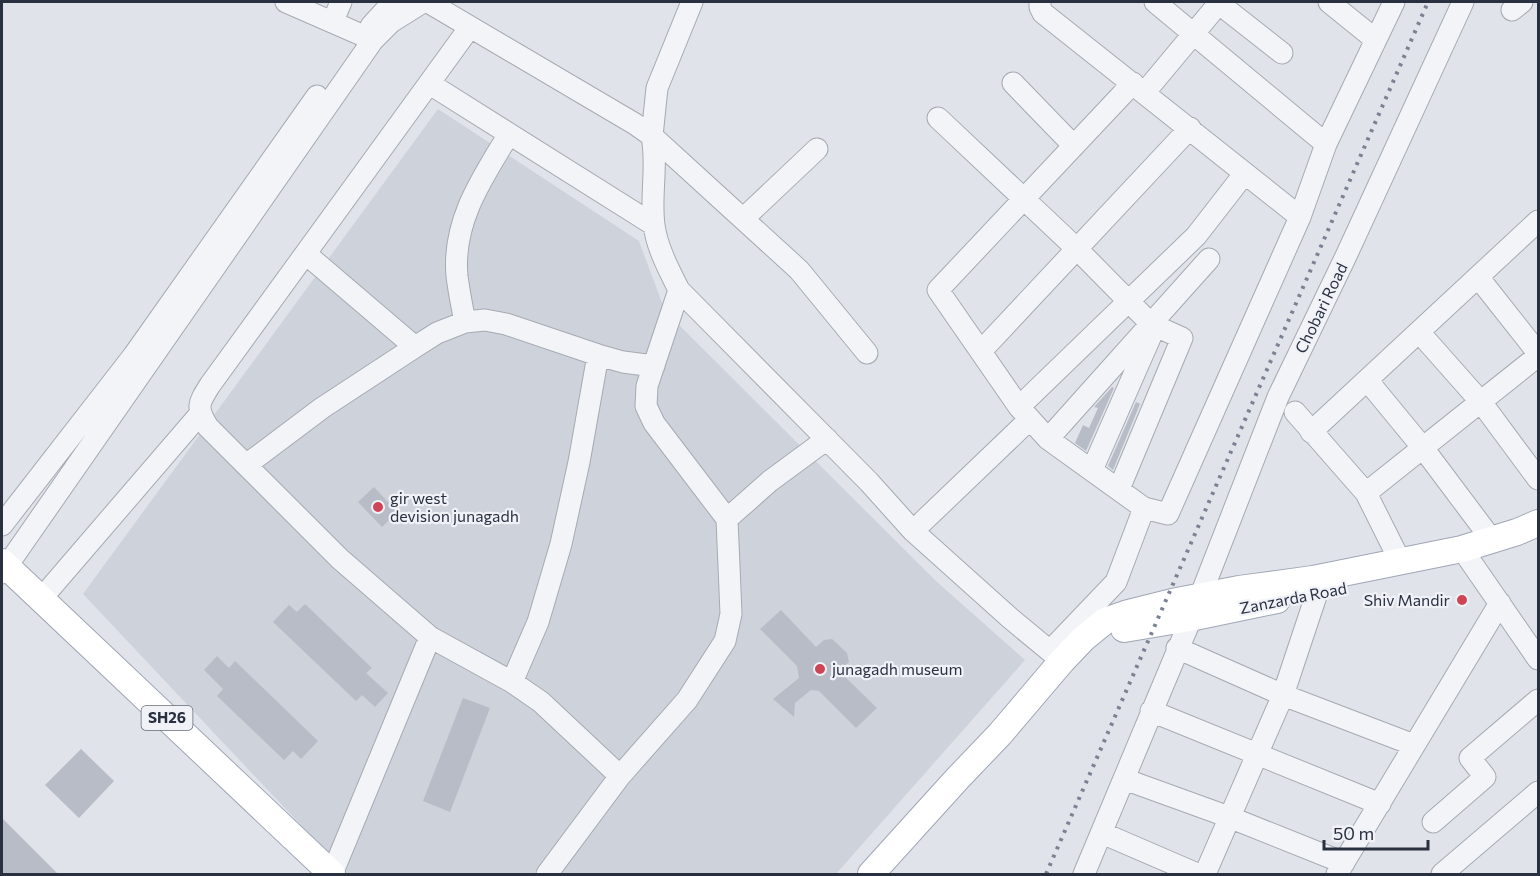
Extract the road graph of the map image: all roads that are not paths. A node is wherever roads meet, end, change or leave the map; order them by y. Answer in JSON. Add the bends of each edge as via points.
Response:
{"nodes":[{"id":1,"x":286,"y":2,"type":"edge"},
{"id":2,"x":341,"y":2,"type":"edge"},
{"id":3,"x":393,"y":2,"type":"edge"},
{"id":4,"x":423,"y":2,"type":"edge"},
{"id":5,"x":428,"y":2,"type":"edge"},
{"id":6,"x":692,"y":2,"type":"edge"},
{"id":7,"x":1040,"y":2,"type":"edge"},
{"id":8,"x":1155,"y":2,"type":"edge"},
{"id":9,"x":1219,"y":2,"type":"edge"},
{"id":10,"x":1329,"y":2,"type":"edge"},
{"id":11,"x":1394,"y":2,"type":"edge"},
{"id":12,"x":1463,"y":2,"type":"edge"},
{"id":13,"x":333,"y":21,"type":"junction"},
{"id":14,"x":470,"y":27,"type":"junction"},
{"id":15,"x":1194,"y":34,"type":"junction"},
{"id":16,"x":367,"y":38,"type":"junction"},
{"id":17,"x":1376,"y":40,"type":"junction"},
{"id":18,"x":1282,"y":53,"type":"dead end"},
{"id":19,"x":1012,"y":83,"type":"dead end"},
{"id":20,"x":430,"y":84,"type":"junction"},
{"id":21,"x":1139,"y":87,"type":"junction"},
{"id":22,"x":938,"y":118,"type":"dead end"},
{"id":23,"x":1190,"y":128,"type":"junction"},
{"id":24,"x":509,"y":134,"type":"junction"},
{"id":25,"x":652,"y":136,"type":"junction"},
{"id":26,"x":1326,"y":144,"type":"junction"},
{"id":27,"x":1074,"y":146,"type":"junction"},
{"id":28,"x":817,"y":149,"type":"dead end"},
{"id":29,"x":1245,"y":173,"type":"junction"},
{"id":30,"x":1023,"y":200,"type":"junction"},
{"id":31,"x":1300,"y":217,"type":"junction"},
{"id":32,"x":744,"y":218,"type":"junction"},
{"id":33,"x":654,"y":225,"type":"junction"},
{"id":34,"x":1536,"y":228,"type":"edge"},
{"id":35,"x":1077,"y":249,"type":"junction"},
{"id":36,"x":306,"y":254,"type":"junction"},
{"id":37,"x":1209,"y":259,"type":"dead end"},
{"id":38,"x":1478,"y":277,"type":"junction"},
{"id":39,"x":679,"y":290,"type":"junction"},
{"id":40,"x":1128,"y":301,"type":"junction"},
{"id":41,"x":465,"y":322,"type":"junction"},
{"id":42,"x":1153,"y":325,"type":"junction"},
{"id":43,"x":1419,"y":332,"type":"junction"},
{"id":44,"x":415,"y":347,"type":"junction"},
{"id":45,"x":982,"y":350,"type":"junction"},
{"id":46,"x":867,"y":353,"type":"dead end"},
{"id":47,"x":598,"y":355,"type":"junction"},
{"id":48,"x":1539,"y":355,"type":"edge"},
{"id":49,"x":654,"y":366,"type":"junction"},
{"id":50,"x":1367,"y":380,"type":"junction"},
{"id":51,"x":1481,"y":402,"type":"junction"},
{"id":52,"x":1294,"y":412,"type":"dead end"},
{"id":53,"x":1025,"y":413,"type":"junction"},
{"id":54,"x":200,"y":414,"type":"junction"},
{"id":55,"x":1311,"y":432,"type":"junction"},
{"id":56,"x":827,"y":439,"type":"junction"},
{"id":57,"x":1048,"y":439,"type":"junction"},
{"id":58,"x":1423,"y":448,"type":"junction"},
{"id":59,"x":246,"y":465,"type":"junction"},
{"id":60,"x":1092,"y":470,"type":"junction"},
{"id":61,"x":1539,"y":478,"type":"edge"},
{"id":62,"x":1119,"y":489,"type":"junction"},
{"id":63,"x":1366,"y":493,"type":"junction"},
{"id":64,"x":1144,"y":508,"type":"junction"},
{"id":65,"x":727,"y":519,"type":"junction"},
{"id":66,"x":1539,"y":523,"type":"edge"},
{"id":67,"x":2,"y":525,"type":"edge"},
{"id":68,"x":913,"y":531,"type":"junction"},
{"id":69,"x":1539,"y":536,"type":"edge"},
{"id":70,"x":1492,"y":540,"type":"junction"},
{"id":71,"x":1467,"y":555,"type":"junction"},
{"id":72,"x":1400,"y":561,"type":"junction"},
{"id":73,"x":3,"y":571,"type":"edge"},
{"id":74,"x":1317,"y":593,"type":"junction"},
{"id":75,"x":41,"y":599,"type":"junction"},
{"id":76,"x":1500,"y":603,"type":"junction"},
{"id":77,"x":1195,"y":608,"type":"junction"},
{"id":78,"x":430,"y":637,"type":"junction"},
{"id":79,"x":1177,"y":648,"type":"junction"},
{"id":80,"x":1539,"y":658,"type":"edge"},
{"id":81,"x":1058,"y":663,"type":"junction"},
{"id":82,"x":512,"y":682,"type":"junction"},
{"id":83,"x":1283,"y":695,"type":"junction"},
{"id":84,"x":1539,"y":700,"type":"edge"},
{"id":85,"x":1151,"y":711,"type":"junction"},
{"id":86,"x":1414,"y":745,"type":"junction"},
{"id":87,"x":1257,"y":753,"type":"junction"},
{"id":88,"x":620,"y":776,"type":"junction"},
{"id":89,"x":1124,"y":779,"type":"junction"},
{"id":90,"x":1539,"y":792,"type":"edge"},
{"id":91,"x":1380,"y":804,"type":"junction"},
{"id":92,"x":1229,"y":817,"type":"junction"},
{"id":93,"x":1432,"y":822,"type":"dead end"},
{"id":94,"x":1102,"y":833,"type":"junction"},
{"id":95,"x":1340,"y":869,"type":"edge"},
{"id":96,"x":312,"y":874,"type":"edge"},
{"id":97,"x":332,"y":874,"type":"edge"},
{"id":98,"x":547,"y":874,"type":"edge"},
{"id":99,"x":871,"y":874,"type":"edge"},
{"id":100,"x":890,"y":874,"type":"edge"},
{"id":101,"x":1084,"y":874,"type":"edge"},
{"id":102,"x":1197,"y":874,"type":"edge"},
{"id":103,"x":1205,"y":874,"type":"edge"},
{"id":104,"x":1442,"y":874,"type":"edge"}],
"edges":[{"from":1,"to":13,"type":"street"},
{"from":2,"to":13,"type":"street"},
{"from":3,"to":16,"type":"street"},
{"from":4,"to":16,"type":"street"},
{"from":5,"to":14,"type":"street"},
{"from":6,"to":25,"type":"street","via":[[657,88]]},
{"from":7,"to":21,"type":"street","via":[[1043,13]]},
{"from":8,"to":15,"type":"street"},
{"from":9,"to":15,"type":"street"},
{"from":9,"to":18,"type":"street"},
{"from":10,"to":17,"type":"street"},
{"from":11,"to":17,"type":"street"},
{"from":12,"to":77,"type":"street","name":"Chobari Road","via":[[1278,397]]},
{"from":13,"to":16,"type":"street"},
{"from":14,"to":20,"type":"street"},
{"from":14,"to":25,"type":"street"},
{"from":15,"to":21,"type":"street"},
{"from":15,"to":26,"type":"street"},
{"from":16,"to":67,"type":"street","via":[[297,123],[134,355]]},
{"from":16,"to":73,"type":"street"},
{"from":17,"to":26,"type":"street"},
{"from":19,"to":27,"type":"street"},
{"from":20,"to":24,"type":"street"},
{"from":20,"to":36,"type":"street"},
{"from":21,"to":23,"type":"street"},
{"from":21,"to":27,"type":"street"},
{"from":22,"to":30,"type":"street"},
{"from":23,"to":29,"type":"street"},
{"from":23,"to":35,"type":"street"},
{"from":24,"to":33,"type":"street"},
{"from":24,"to":41,"type":"street","via":[[474,191],[465,215],[457,274]]},
{"from":25,"to":32,"type":"street"},
{"from":25,"to":33,"type":"street","via":[[656,153]]},
{"from":26,"to":31,"type":"street"},
{"from":27,"to":30,"type":"street"},
{"from":28,"to":32,"type":"street"},
{"from":29,"to":31,"type":"street"},
{"from":29,"to":40,"type":"street","via":[[1196,236]]},
{"from":30,"to":35,"type":"street"},
{"from":30,"to":45,"type":"street","via":[[938,290]]},
{"from":31,"to":64,"type":"street","via":[[1168,514]]},
{"from":32,"to":46,"type":"street","via":[[799,270]]},
{"from":33,"to":39,"type":"street"},
{"from":34,"to":38,"type":"street"},
{"from":35,"to":40,"type":"street"},
{"from":35,"to":45,"type":"street"},
{"from":36,"to":44,"type":"street"},
{"from":36,"to":54,"type":"street","via":[[210,385],[199,403]]},
{"from":37,"to":42,"type":"street"},
{"from":38,"to":43,"type":"street"},
{"from":38,"to":48,"type":"street"},
{"from":39,"to":49,"type":"street"},
{"from":39,"to":56,"type":"street"},
{"from":40,"to":42,"type":"street"},
{"from":40,"to":53,"type":"street"},
{"from":41,"to":44,"type":"street","via":[[436,333]]},
{"from":41,"to":47,"type":"street","via":[[506,324]]},
{"from":42,"to":57,"type":"street"},
{"from":42,"to":60,"type":"street"},
{"from":42,"to":62,"type":"street","via":[[1182,338]]},
{"from":43,"to":50,"type":"street"},
{"from":43,"to":51,"type":"street"},
{"from":44,"to":59,"type":"street","via":[[322,408]]},
{"from":45,"to":53,"type":"street"},
{"from":47,"to":49,"type":"street"},
{"from":47,"to":82,"type":"street","via":[[561,544],[538,622]]},
{"from":48,"to":51,"type":"street"},
{"from":49,"to":65,"type":"street","via":[[646,406],[654,423]]},
{"from":50,"to":55,"type":"street"},
{"from":50,"to":58,"type":"street"},
{"from":51,"to":58,"type":"street"},
{"from":51,"to":61,"type":"street"},
{"from":52,"to":55,"type":"street"},
{"from":53,"to":57,"type":"street"},
{"from":53,"to":68,"type":"street"},
{"from":54,"to":59,"type":"street"},
{"from":54,"to":75,"type":"street"},
{"from":55,"to":63,"type":"street"},
{"from":56,"to":65,"type":"street"},
{"from":56,"to":68,"type":"street"},
{"from":57,"to":60,"type":"street"},
{"from":58,"to":63,"type":"street"},
{"from":58,"to":70,"type":"street"},
{"from":59,"to":78,"type":"street","via":[[340,559]]},
{"from":60,"to":62,"type":"street"},
{"from":62,"to":64,"type":"street"},
{"from":63,"to":72,"type":"street"},
{"from":64,"to":81,"type":"street","via":[[1116,582]]},
{"from":65,"to":88,"type":"street","via":[[731,614],[725,641],[687,700]]},
{"from":66,"to":70,"type":"main road"},
{"from":68,"to":81,"type":"street"},
{"from":69,"to":71,"type":"main road","name":"Zanzarda Road"},
{"from":70,"to":71,"type":"main road"},
{"from":71,"to":72,"type":"main road"},
{"from":71,"to":74,"type":"main road","name":"Zanzarda Road","via":[[1427,573]]},
{"from":71,"to":76,"type":"street"},
{"from":72,"to":77,"type":"main road","via":[[1239,589]]},
{"from":73,"to":75,"type":"main road","number":"SH26"},
{"from":73,"to":96,"type":"main road","number":"SH26"},
{"from":74,"to":77,"type":"main road","name":"Zanzarda Road"},
{"from":74,"to":83,"type":"street"},
{"from":75,"to":97,"type":"main road","number":"SH26"},
{"from":76,"to":80,"type":"street"},
{"from":76,"to":86,"type":"street"},
{"from":77,"to":79,"type":"street","name":"Chobari Road"},
{"from":77,"to":81,"type":"main road","name":"Zanzarda Road","via":[[1113,633]]},
{"from":78,"to":82,"type":"street"},
{"from":78,"to":97,"type":"street"},
{"from":79,"to":83,"type":"street"},
{"from":79,"to":85,"type":"street","name":"Chobari Road"},
{"from":81,"to":99,"type":"main road","via":[[1000,734]]},
{"from":81,"to":100,"type":"main road","via":[[955,803]]},
{"from":82,"to":88,"type":"street","via":[[541,702]]},
{"from":83,"to":86,"type":"street"},
{"from":83,"to":87,"type":"street"},
{"from":84,"to":93,"type":"street","via":[[1470,758],[1485,777]]},
{"from":85,"to":87,"type":"street"},
{"from":85,"to":89,"type":"street","name":"Chobari Road"},
{"from":86,"to":91,"type":"street"},
{"from":87,"to":91,"type":"street"},
{"from":87,"to":92,"type":"street"},
{"from":88,"to":98,"type":"street"},
{"from":89,"to":92,"type":"street"},
{"from":89,"to":94,"type":"street","name":"Chobari Road"},
{"from":90,"to":104,"type":"street"},
{"from":91,"to":95,"type":"street"},
{"from":92,"to":95,"type":"street"},
{"from":92,"to":103,"type":"street"},
{"from":94,"to":101,"type":"street","name":"Chobari Road"},
{"from":94,"to":102,"type":"street"}]}
